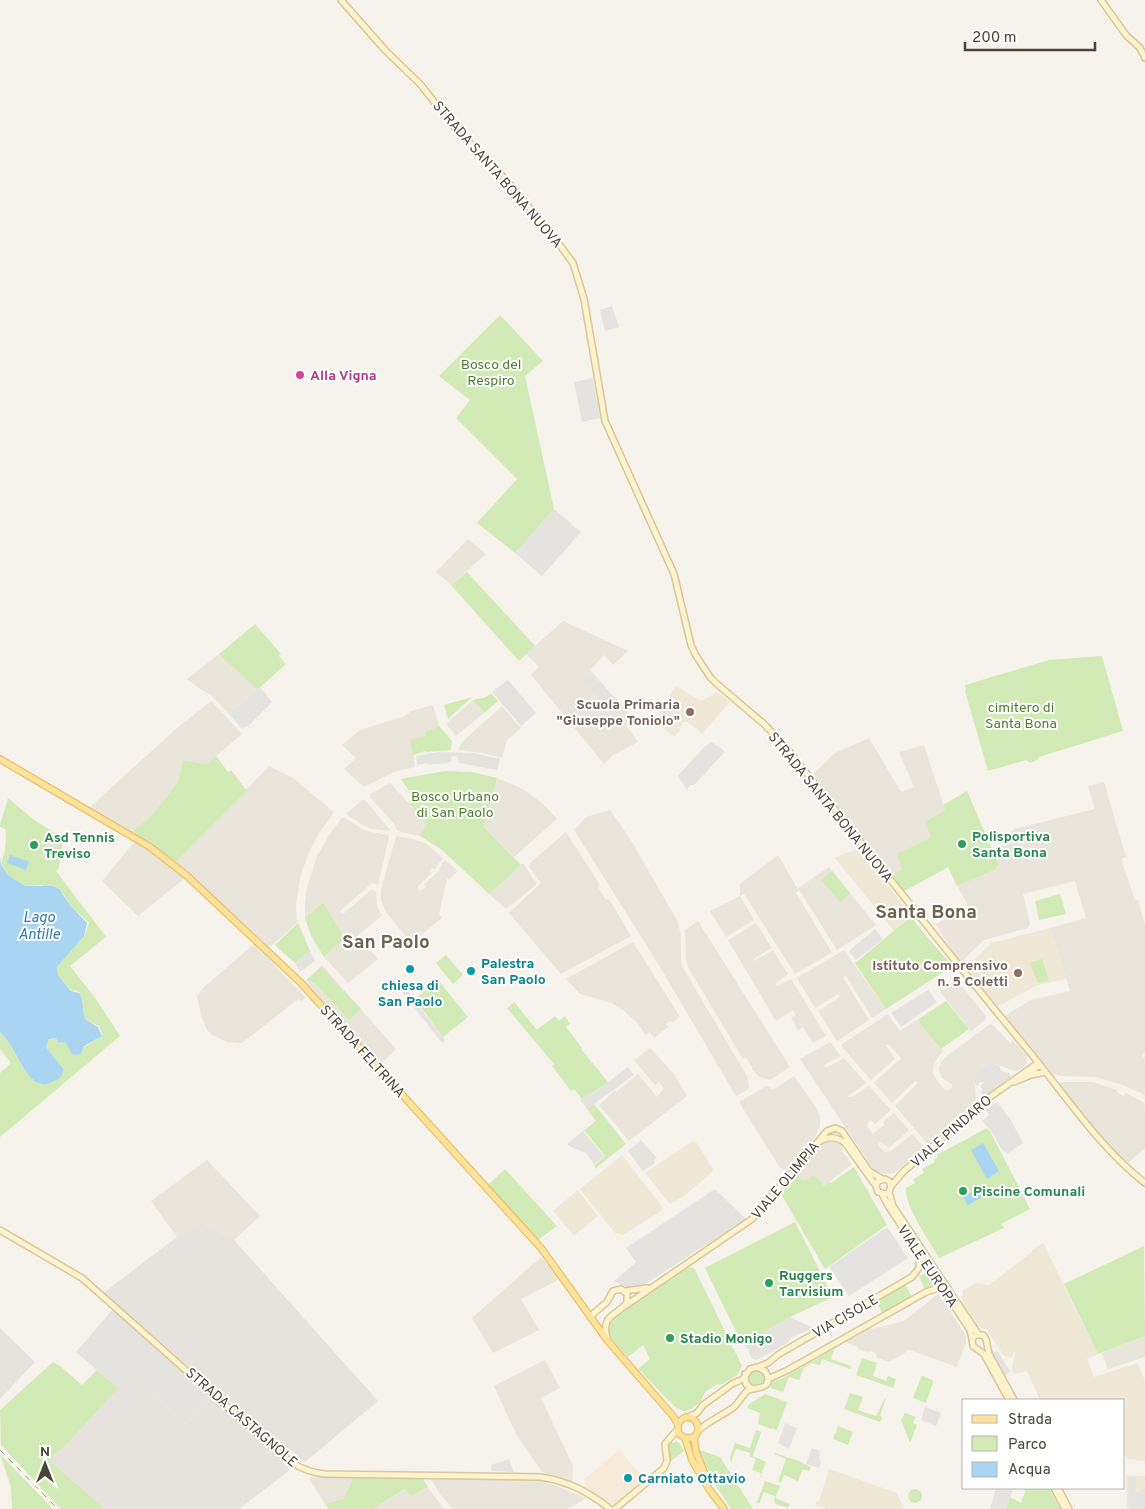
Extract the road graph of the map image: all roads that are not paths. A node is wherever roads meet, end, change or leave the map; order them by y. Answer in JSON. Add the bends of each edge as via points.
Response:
{"nodes":[{"id":1,"x":341,"y":0,"type":"edge"},
{"id":2,"x":1101,"y":0,"type":"edge"},
{"id":3,"x":1145,"y":58,"type":"edge"},
{"id":4,"x":0,"y":758,"type":"edge"},
{"id":5,"x":1030,"y":1052,"type":"junction"},
{"id":6,"x":1039,"y":1064,"type":"junction"},
{"id":7,"x":1028,"y":1069,"type":"junction"},
{"id":8,"x":1045,"y":1072,"type":"junction"},
{"id":9,"x":1018,"y":1080,"type":"junction"},
{"id":10,"x":1002,"y":1088,"type":"junction"},
{"id":11,"x":816,"y":1145,"type":"junction"},
{"id":12,"x":901,"y":1174,"type":"junction"},
{"id":13,"x":885,"y":1179,"type":"junction"},
{"id":14,"x":1145,"y":1183,"type":"edge"},
{"id":15,"x":876,"y":1186,"type":"junction"},
{"id":16,"x":891,"y":1186,"type":"junction"},
{"id":17,"x":889,"y":1192,"type":"junction"},
{"id":18,"x":882,"y":1194,"type":"junction"},
{"id":19,"x":0,"y":1230,"type":"edge"},
{"id":20,"x":920,"y":1255,"type":"junction"},
{"id":21,"x":653,"y":1286,"type":"junction"},
{"id":22,"x":944,"y":1289,"type":"junction"},
{"id":23,"x":625,"y":1291,"type":"junction"},
{"id":24,"x":609,"y":1298,"type":"junction"},
{"id":25,"x":582,"y":1306,"type":"junction"},
{"id":26,"x":623,"y":1307,"type":"junction"},
{"id":27,"x":599,"y":1308,"type":"junction"},
{"id":28,"x":591,"y":1318,"type":"junction"},
{"id":29,"x":978,"y":1334,"type":"junction"},
{"id":30,"x":972,"y":1339,"type":"junction"},
{"id":31,"x":607,"y":1340,"type":"junction"},
{"id":32,"x":986,"y":1344,"type":"junction"},
{"id":33,"x":980,"y":1350,"type":"junction"},
{"id":34,"x":758,"y":1367,"type":"junction"},
{"id":35,"x":746,"y":1374,"type":"junction"},
{"id":36,"x":767,"y":1382,"type":"junction"},
{"id":37,"x":752,"y":1389,"type":"junction"},
{"id":38,"x":1008,"y":1399,"type":"edge"},
{"id":39,"x":1013,"y":1399,"type":"edge"},
{"id":40,"x":667,"y":1408,"type":"junction"},
{"id":41,"x":686,"y":1418,"type":"junction"},
{"id":42,"x":680,"y":1432,"type":"junction"},
{"id":43,"x":696,"y":1434,"type":"junction"},
{"id":44,"x":1055,"y":1489,"type":"edge"},
{"id":45,"x":1059,"y":1489,"type":"edge"},
{"id":46,"x":718,"y":1501,"type":"junction"},
{"id":47,"x":610,"y":1509,"type":"edge"},
{"id":48,"x":615,"y":1509,"type":"edge"},
{"id":49,"x":724,"y":1509,"type":"edge"},
{"id":50,"x":1065,"y":1509,"type":"edge"},
{"id":51,"x":1069,"y":1509,"type":"edge"}],
"edges":[{"from":1,"to":5,"type":"street","name":"STRADA SANTA BONA NUOVA","via":[[385,50],[422,85],[458,132],[515,190],[573,263],[584,299],[605,421],[674,574],[691,645],[700,664],[717,684],[785,746],[920,919]]},
{"from":2,"to":3,"type":"street"},
{"from":4,"to":25,"type":"main road","name":"STRADA FELTRINA","via":[[150,847],[186,874],[246,930],[322,1005],[446,1142],[540,1248]]},
{"from":5,"to":6,"type":"street","name":"STRADA SANTA BONA NUOVA"},
{"from":5,"to":7,"type":"street"},
{"from":6,"to":7,"type":"street","name":"VIALE PINDARO"},
{"from":6,"to":8,"type":"street","name":"STRADA SANTA BONA NUOVA"},
{"from":6,"to":9,"type":"street","name":"VIALE PINDARO"},
{"from":7,"to":10,"type":"street","name":"VIALE PINDARO"},
{"from":8,"to":9,"type":"street","name":"VIALE PINDARO"},
{"from":8,"to":14,"type":"street","name":"STRADA SANTA BONA NUOVA","via":[[1097,1137]]},
{"from":9,"to":10,"type":"street","name":"VIALE PINDARO"},
{"from":10,"to":12,"type":"street","name":"VIALE PINDARO"},
{"from":11,"to":13,"type":"street","name":"VIALE OLIMPIA","via":[[827,1131],[835,1128],[842,1131],[868,1171]]},
{"from":11,"to":15,"type":"street","name":"VIALE EUROPA","via":[[828,1138],[845,1142]]},
{"from":11,"to":21,"type":"street","name":"VIALE OLIMPIA","via":[[752,1220]]},
{"from":12,"to":13,"type":"street","name":"VIALE PINDARO"},
{"from":12,"to":16,"type":"street","name":"VIALE PINDARO"},
{"from":13,"to":15,"type":"street","via":[[878,1181]]},
{"from":13,"to":16,"type":"street"},
{"from":15,"to":18,"type":"street","name":"VIALE EUROPA"},
{"from":16,"to":17,"type":"street"},
{"from":17,"to":18,"type":"street"},
{"from":17,"to":29,"type":"street","name":"VIALE EUROPA","via":[[893,1206]]},
{"from":18,"to":20,"type":"street","name":"VIALE EUROPA"},
{"from":19,"to":47,"type":"street","name":"STRADA CASTAGNOLE","via":[[82,1278],[300,1468],[325,1474],[540,1477],[577,1487]]},
{"from":20,"to":22,"type":"street","name":"VIALE EUROPA"},
{"from":20,"to":34,"type":"street","name":"VIA CISOLE","via":[[919,1268],[912,1277]]},
{"from":21,"to":23,"type":"street","name":"VIALE OLIMPIA"},
{"from":21,"to":26,"type":"street","name":"VIALE OLIMPIA"},
{"from":22,"to":30,"type":"street","name":"VIALE EUROPA","via":[[970,1330]]},
{"from":22,"to":36,"type":"street","name":"VIA CISOLE","via":[[926,1292]]},
{"from":23,"to":24,"type":"street","via":[[615,1290]]},
{"from":23,"to":26,"type":"street","via":[[628,1297]]},
{"from":24,"to":26,"type":"street","via":[[613,1306]]},
{"from":24,"to":27,"type":"street"},
{"from":25,"to":27,"type":"street"},
{"from":25,"to":28,"type":"main road","name":"STRADA FELTRINA"},
{"from":26,"to":31,"type":"street","name":"VIALE OLIMPIA","via":[[608,1319],[605,1327]]},
{"from":27,"to":28,"type":"street"},
{"from":28,"to":31,"type":"main road","name":"STRADA FELTRINA"},
{"from":29,"to":30,"type":"street"},
{"from":29,"to":32,"type":"street","name":"VIALE EUROPA","via":[[985,1337]]},
{"from":30,"to":33,"type":"street","name":"VIALE EUROPA","via":[[973,1346]]},
{"from":31,"to":40,"type":"main road","name":"STRADA FELTRINA"},
{"from":32,"to":33,"type":"street"},
{"from":32,"to":39,"type":"street","name":"VIALE EUROPA"},
{"from":33,"to":38,"type":"street","name":"VIALE EUROPA"},
{"from":34,"to":35,"type":"street","name":"VIA CISOLE"},
{"from":34,"to":36,"type":"street","via":[[765,1371]]},
{"from":35,"to":37,"type":"street","via":[[745,1381]]},
{"from":35,"to":41,"type":"street","name":"VIA CISOLE"},
{"from":36,"to":37,"type":"street","name":"VIA CISOLE","via":[[760,1389]]},
{"from":37,"to":43,"type":"street","name":"VIA CISOLE","via":[[745,1392],[734,1407],[708,1422]]},
{"from":40,"to":41,"type":"main road","name":"STRADA FELTRINA"},
{"from":40,"to":42,"type":"main road","name":"STRADA FELTRINA"},
{"from":41,"to":42,"type":"main road"},
{"from":41,"to":43,"type":"main road","name":"STRADA FELTRINA","via":[[696,1422]]},
{"from":42,"to":43,"type":"main road"},
{"from":42,"to":46,"type":"main road","name":"STRADA FELTRINA","via":[[692,1460]]},
{"from":42,"to":48,"type":"street","via":[[665,1444],[667,1461],[664,1468]]},
{"from":43,"to":46,"type":"main road","name":"STRADA FELTRINA","via":[[698,1457]]},
{"from":44,"to":50,"type":"street"},
{"from":45,"to":51,"type":"street"},
{"from":46,"to":49,"type":"main road","name":"STRADA FELTRINA"}]}
